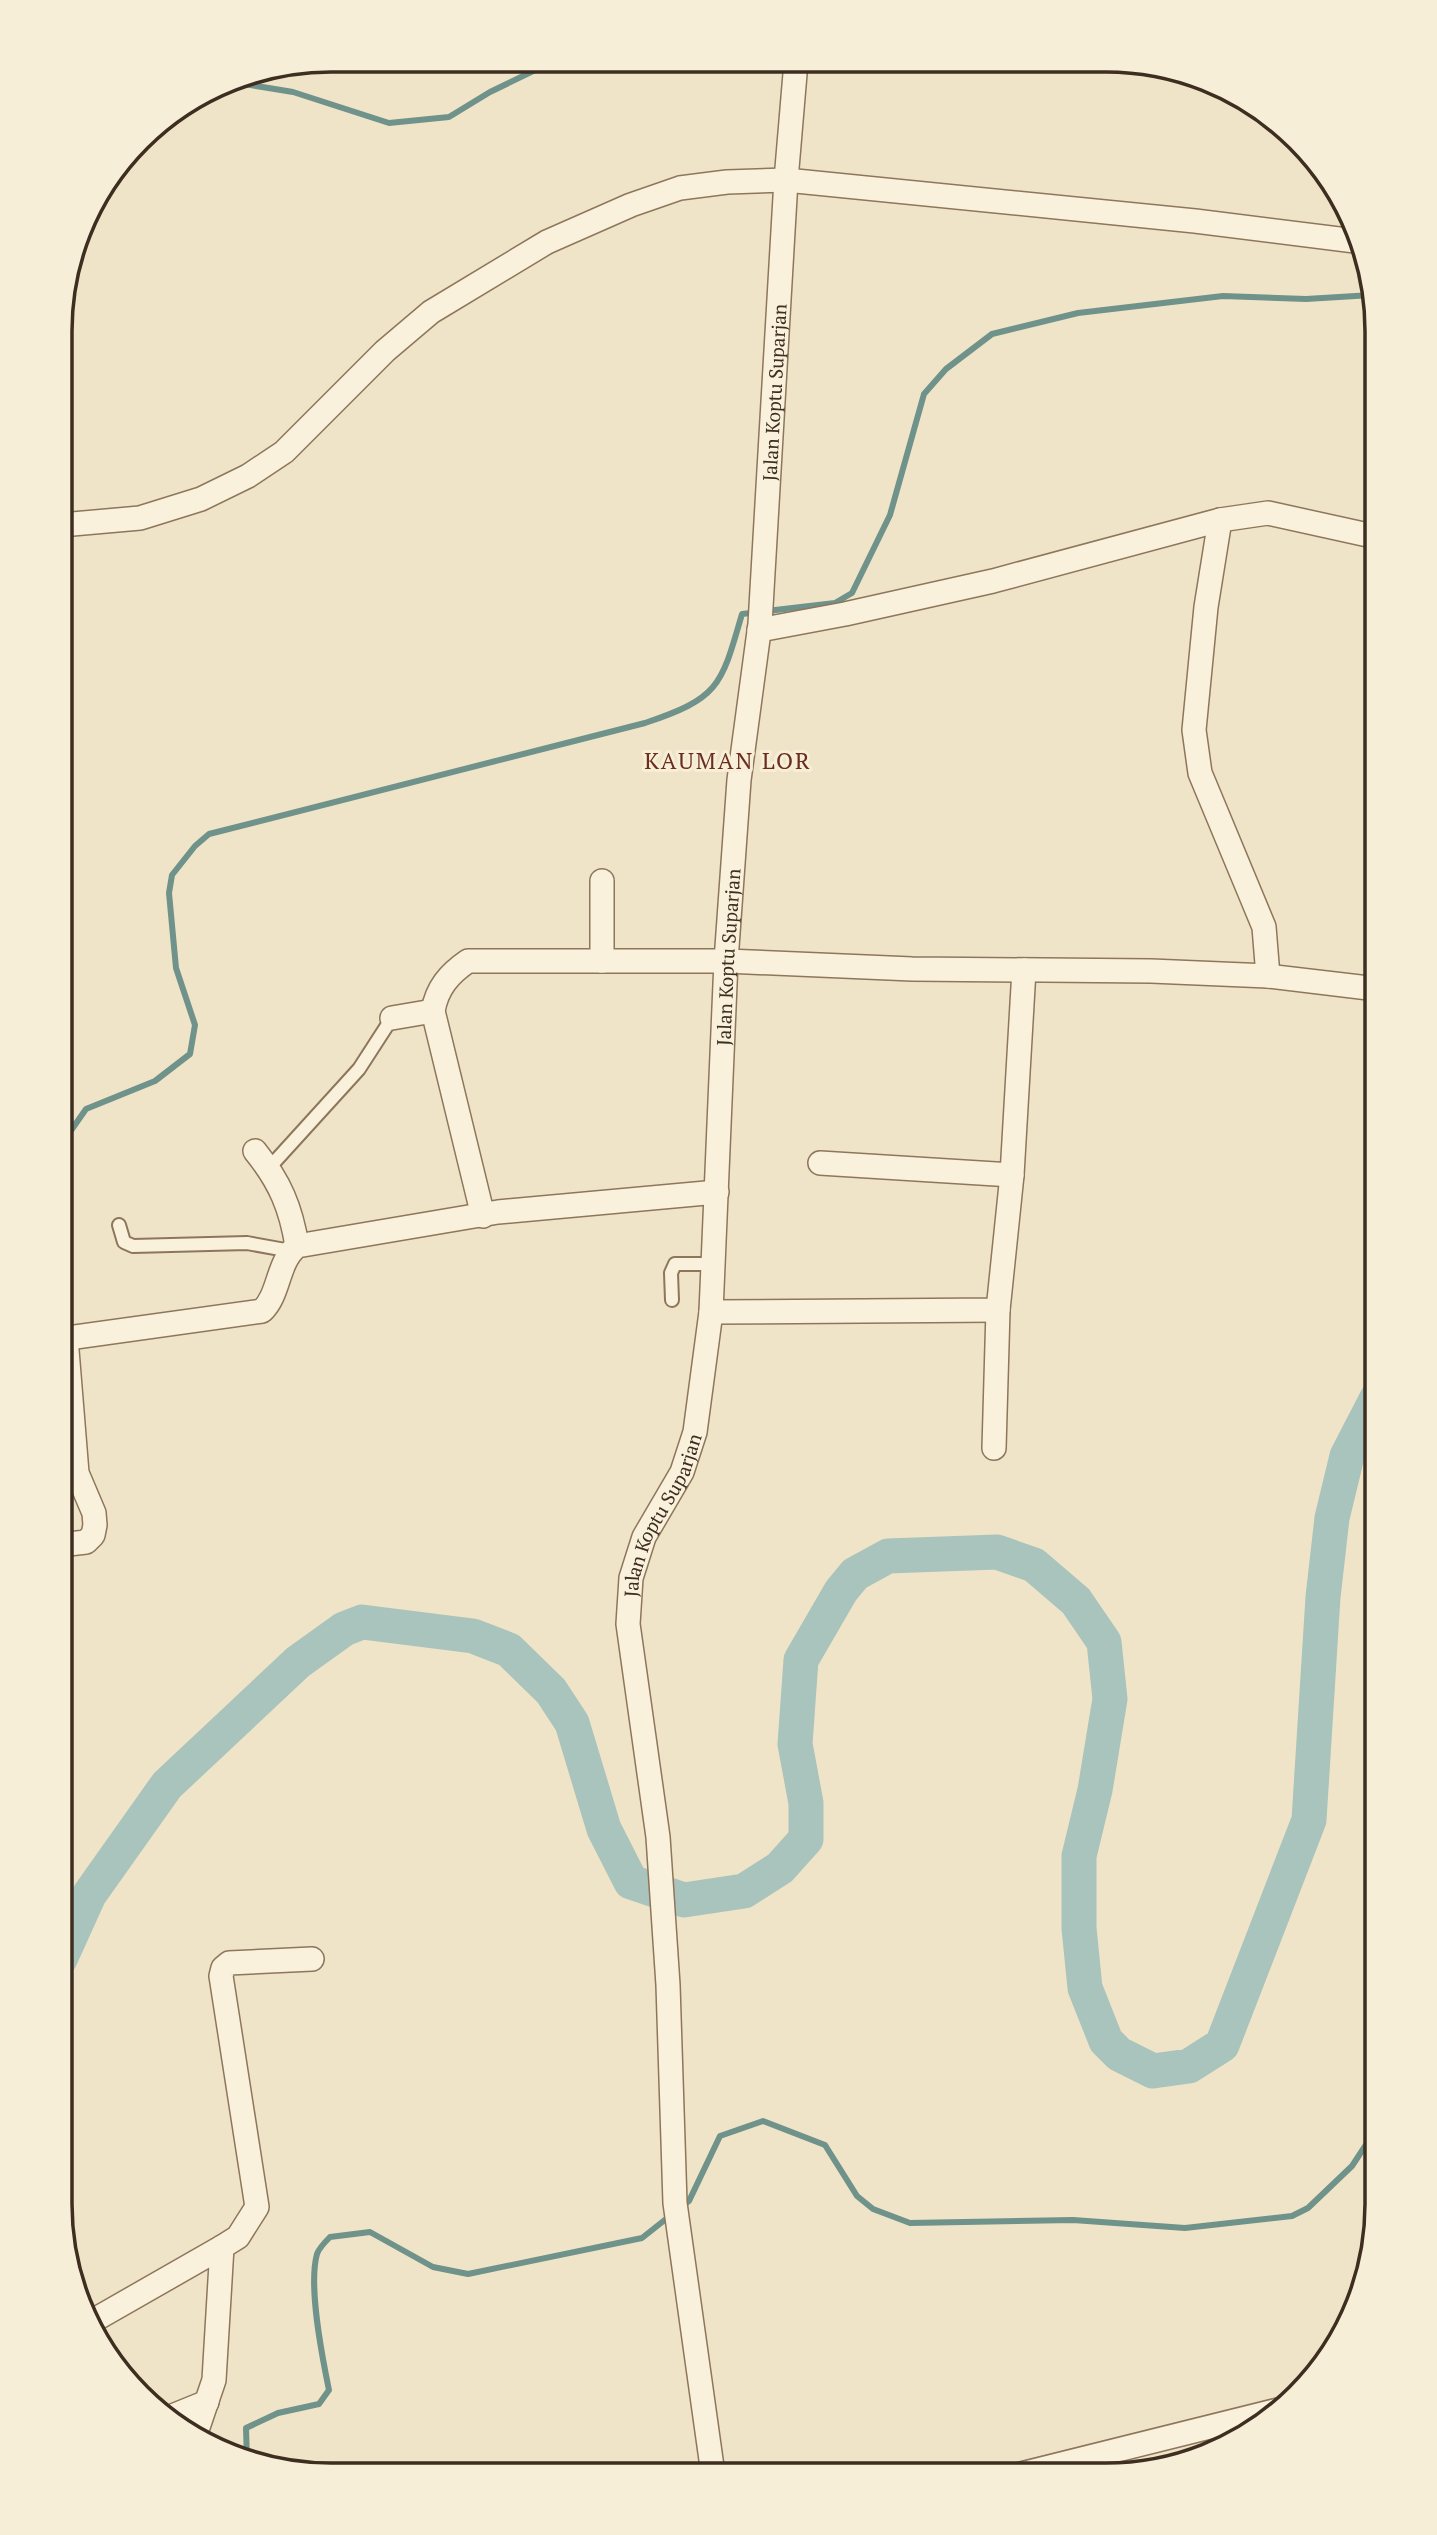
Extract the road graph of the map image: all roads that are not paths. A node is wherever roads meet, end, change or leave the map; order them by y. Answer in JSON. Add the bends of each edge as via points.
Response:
{"nodes":[{"id":1,"x":795,"y":72,"type":"edge"},
{"id":2,"x":786,"y":180,"type":"junction"},
{"id":3,"x":1349,"y":240,"type":"edge"},
{"id":4,"x":1220,"y":520,"type":"junction"},
{"id":5,"x":72,"y":524,"type":"edge"},
{"id":6,"x":1365,"y":534,"type":"edge"},
{"id":7,"x":759,"y":627,"type":"junction"},
{"id":8,"x":602,"y":881,"type":"dead end"},
{"id":9,"x":603,"y":961,"type":"junction"},
{"id":10,"x":726,"y":961,"type":"junction"},
{"id":11,"x":1024,"y":970,"type":"junction"},
{"id":12,"x":1268,"y":976,"type":"junction"},
{"id":13,"x":1365,"y":988,"type":"edge"},
{"id":14,"x":433,"y":1011,"type":"junction"},
{"id":15,"x":391,"y":1018,"type":"joint"},
{"id":16,"x":262,"y":1160,"type":"joint"},
{"id":17,"x":820,"y":1163,"type":"dead end"},
{"id":18,"x":1012,"y":1175,"type":"junction"},
{"id":19,"x":717,"y":1192,"type":"junction"},
{"id":20,"x":483,"y":1216,"type":"junction"},
{"id":21,"x":119,"y":1225,"type":"dead end"},
{"id":22,"x":295,"y":1249,"type":"junction"},
{"id":23,"x":712,"y":1264,"type":"junction"},
{"id":24,"x":672,"y":1300,"type":"dead end"},
{"id":25,"x":998,"y":1310,"type":"junction"},
{"id":26,"x":711,"y":1312,"type":"junction"},
{"id":27,"x":72,"y":1338,"type":"edge"},
{"id":28,"x":72,"y":1425,"type":"edge"},
{"id":29,"x":993,"y":1448,"type":"dead end"},
{"id":30,"x":72,"y":1544,"type":"edge"},
{"id":31,"x":312,"y":1959,"type":"dead end"},
{"id":32,"x":222,"y":2247,"type":"junction"},
{"id":33,"x":98,"y":2318,"type":"edge"},
{"id":34,"x":207,"y":2402,"type":"junction"},
{"id":35,"x":178,"y":2414,"type":"edge"},
{"id":36,"x":1257,"y":2415,"type":"edge"},
{"id":37,"x":198,"y":2427,"type":"edge"},
{"id":38,"x":711,"y":2463,"type":"edge"},
{"id":39,"x":1065,"y":2463,"type":"edge"}],
"edges":[{"from":1,"to":2,"type":"street","name":"Jalan Koptu Suparjan"},
{"from":2,"to":3,"type":"street"},
{"from":2,"to":5,"type":"street","via":[[680,188],[547,242],[431,312],[284,452],[248,476],[201,499],[140,518]]},
{"from":2,"to":7,"type":"street","name":"Jalan Koptu Suparjan"},
{"from":4,"to":6,"type":"street","via":[[1268,513]]},
{"from":4,"to":7,"type":"street","via":[[993,581],[845,614]]},
{"from":4,"to":12,"type":"street","via":[[1206,607],[1195,730],[1200,773],[1264,927]]},
{"from":7,"to":10,"type":"street","name":"Jalan Koptu Suparjan","via":[[739,780]]},
{"from":8,"to":9,"type":"street"},
{"from":9,"to":10,"type":"street"},
{"from":9,"to":14,"type":"street","via":[[468,961],[453,971],[436,993]]},
{"from":10,"to":11,"type":"street"},
{"from":10,"to":19,"type":"street","name":"Jalan Koptu Suparjan"},
{"from":11,"to":12,"type":"street"},
{"from":11,"to":18,"type":"street"},
{"from":12,"to":13,"type":"street"},
{"from":14,"to":15,"type":"street"},
{"from":14,"to":20,"type":"street"},
{"from":15,"to":16,"type":"lane","via":[[359,1069]]},
{"from":16,"to":22,"type":"street","via":[[283,1190],[292,1215]]},
{"from":17,"to":18,"type":"street"},
{"from":18,"to":25,"type":"street"},
{"from":19,"to":20,"type":"street"},
{"from":19,"to":23,"type":"street","name":"Jalan Koptu Suparjan"},
{"from":20,"to":22,"type":"street"},
{"from":21,"to":22,"type":"lane","via":[[124,1242],[133,1247],[247,1243]]},
{"from":22,"to":27,"type":"street","via":[[270,1304],[262,1311]]},
{"from":23,"to":24,"type":"lane","via":[[675,1264]]},
{"from":23,"to":26,"type":"street","name":"Jalan Koptu Suparjan"},
{"from":25,"to":26,"type":"street"},
{"from":25,"to":29,"type":"street"},
{"from":26,"to":38,"type":"street","name":"Jalan Koptu Suparjan","via":[[695,1432],[682,1472],[644,1537],[631,1578],[628,1624],[658,1837],[668,1985],[674,2203]]},
{"from":28,"to":30,"type":"street","via":[[77,1473],[95,1525],[86,1542]]},
{"from":31,"to":32,"type":"street","via":[[229,1963],[223,1968],[222,1988],[257,2207],[238,2237]]},
{"from":32,"to":33,"type":"street"},
{"from":32,"to":34,"type":"street","via":[[214,2380]]},
{"from":34,"to":35,"type":"street"},
{"from":34,"to":37,"type":"street"},
{"from":36,"to":39,"type":"street"}]}
